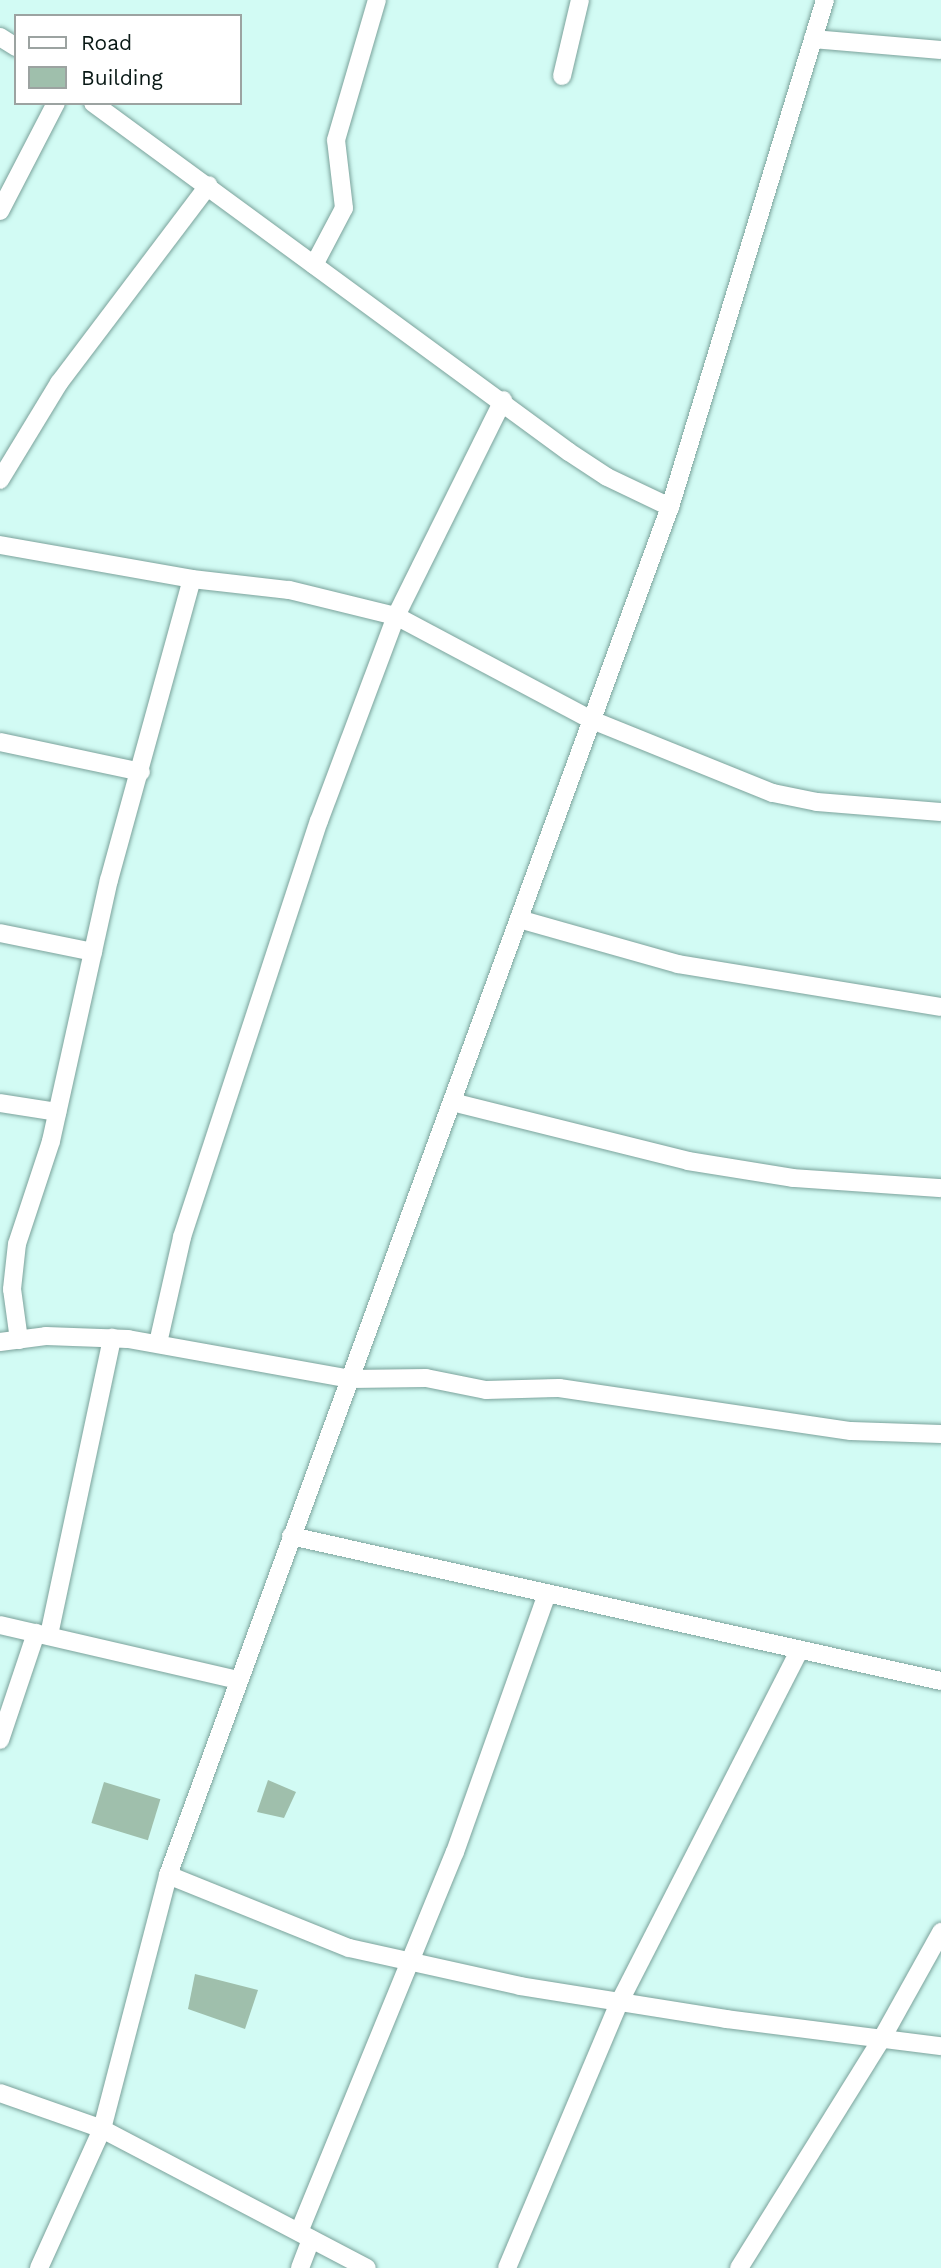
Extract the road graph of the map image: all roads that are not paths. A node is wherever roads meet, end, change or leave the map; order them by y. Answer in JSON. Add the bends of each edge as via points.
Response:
{"nodes":[{"id":1,"x":377,"y":0,"type":"edge"},
{"id":2,"x":580,"y":0,"type":"edge"},
{"id":3,"x":825,"y":0,"type":"edge"},
{"id":4,"x":813,"y":39,"type":"junction"},
{"id":5,"x":941,"y":50,"type":"edge"},
{"id":6,"x":562,"y":76,"type":"dead end"},
{"id":7,"x":55,"y":105,"type":"edge"},
{"id":8,"x":96,"y":105,"type":"edge"},
{"id":9,"x":209,"y":185,"type":"junction"},
{"id":10,"x":0,"y":211,"type":"edge"},
{"id":11,"x":314,"y":265,"type":"junction"},
{"id":12,"x":503,"y":401,"type":"junction"},
{"id":13,"x":0,"y":480,"type":"edge"},
{"id":14,"x":670,"y":507,"type":"junction"},
{"id":15,"x":0,"y":545,"type":"edge"},
{"id":16,"x":192,"y":579,"type":"junction"},
{"id":17,"x":396,"y":616,"type":"junction"},
{"id":18,"x":592,"y":720,"type":"junction"},
{"id":19,"x":0,"y":742,"type":"edge"},
{"id":20,"x":141,"y":772,"type":"junction"},
{"id":21,"x":941,"y":812,"type":"edge"},
{"id":22,"x":519,"y":919,"type":"junction"},
{"id":23,"x":0,"y":933,"type":"edge"},
{"id":24,"x":93,"y":952,"type":"junction"},
{"id":25,"x":941,"y":1007,"type":"edge"},
{"id":26,"x":452,"y":1102,"type":"junction"},
{"id":27,"x":0,"y":1103,"type":"edge"},
{"id":28,"x":57,"y":1112,"type":"junction"},
{"id":29,"x":941,"y":1188,"type":"edge"},
{"id":30,"x":112,"y":1338,"type":"junction"},
{"id":31,"x":19,"y":1340,"type":"junction"},
{"id":32,"x":0,"y":1342,"type":"edge"},
{"id":33,"x":158,"y":1343,"type":"junction"},
{"id":34,"x":351,"y":1379,"type":"junction"},
{"id":35,"x":941,"y":1434,"type":"edge"},
{"id":36,"x":291,"y":1536,"type":"junction"},
{"id":37,"x":547,"y":1594,"type":"junction"},
{"id":38,"x":0,"y":1625,"type":"edge"},
{"id":39,"x":42,"y":1634,"type":"junction"},
{"id":40,"x":799,"y":1651,"type":"junction"},
{"id":41,"x":238,"y":1680,"type":"junction"},
{"id":42,"x":941,"y":1681,"type":"edge"},
{"id":43,"x":0,"y":1740,"type":"edge"},
{"id":44,"x":168,"y":1875,"type":"junction"},
{"id":45,"x":941,"y":1932,"type":"edge"},
{"id":46,"x":409,"y":1962,"type":"junction"},
{"id":47,"x":620,"y":2001,"type":"junction"},
{"id":48,"x":881,"y":2040,"type":"junction"},
{"id":49,"x":941,"y":2046,"type":"edge"},
{"id":50,"x":0,"y":2092,"type":"edge"},
{"id":51,"x":102,"y":2129,"type":"junction"},
{"id":52,"x":305,"y":2236,"type":"junction"},
{"id":53,"x":39,"y":2268,"type":"edge"},
{"id":54,"x":300,"y":2268,"type":"edge"},
{"id":55,"x":367,"y":2268,"type":"edge"},
{"id":56,"x":507,"y":2268,"type":"edge"},
{"id":57,"x":739,"y":2268,"type":"edge"}],
"edges":[{"from":1,"to":11,"type":"street","via":[[336,140],[344,208]]},
{"from":2,"to":6,"type":"street"},
{"from":3,"to":4,"type":"street"},
{"from":4,"to":5,"type":"street"},
{"from":4,"to":14,"type":"street"},
{"from":7,"to":10,"type":"street"},
{"from":8,"to":9,"type":"street"},
{"from":9,"to":11,"type":"street"},
{"from":9,"to":13,"type":"street","via":[[59,383]]},
{"from":11,"to":12,"type":"street"},
{"from":12,"to":14,"type":"street","via":[[607,477]]},
{"from":12,"to":17,"type":"street"},
{"from":14,"to":18,"type":"street"},
{"from":15,"to":16,"type":"street"},
{"from":16,"to":17,"type":"street","via":[[289,590]]},
{"from":16,"to":20,"type":"street"},
{"from":17,"to":18,"type":"street"},
{"from":17,"to":33,"type":"street","via":[[319,821],[182,1237]]},
{"from":18,"to":21,"type":"street","via":[[773,793],[817,802]]},
{"from":18,"to":22,"type":"street"},
{"from":19,"to":20,"type":"street"},
{"from":20,"to":24,"type":"street"},
{"from":22,"to":25,"type":"street","via":[[678,964]]},
{"from":22,"to":26,"type":"street"},
{"from":23,"to":24,"type":"street"},
{"from":24,"to":28,"type":"street"},
{"from":26,"to":29,"type":"street","via":[[688,1161],[793,1178]]},
{"from":26,"to":34,"type":"street"},
{"from":27,"to":28,"type":"street"},
{"from":28,"to":31,"type":"street","via":[[12,1266]]},
{"from":30,"to":31,"type":"street"},
{"from":30,"to":33,"type":"street"},
{"from":30,"to":39,"type":"street"},
{"from":31,"to":32,"type":"street"},
{"from":33,"to":34,"type":"street"},
{"from":34,"to":35,"type":"street","via":[[426,1378],[486,1390],[559,1388],[851,1431]]},
{"from":34,"to":36,"type":"street"},
{"from":36,"to":37,"type":"street"},
{"from":36,"to":41,"type":"street"},
{"from":37,"to":40,"type":"street"},
{"from":37,"to":46,"type":"street","via":[[455,1852]]},
{"from":38,"to":39,"type":"street"},
{"from":39,"to":41,"type":"street"},
{"from":39,"to":43,"type":"street"},
{"from":40,"to":42,"type":"street"},
{"from":40,"to":47,"type":"street"},
{"from":41,"to":44,"type":"street"},
{"from":44,"to":46,"type":"street","via":[[349,1948]]},
{"from":44,"to":51,"type":"street"},
{"from":45,"to":48,"type":"street"},
{"from":46,"to":47,"type":"street"},
{"from":46,"to":52,"type":"street"},
{"from":47,"to":48,"type":"street"},
{"from":47,"to":56,"type":"street"},
{"from":48,"to":49,"type":"street"},
{"from":48,"to":57,"type":"street"},
{"from":50,"to":51,"type":"street"},
{"from":51,"to":52,"type":"street"},
{"from":51,"to":53,"type":"street"},
{"from":52,"to":54,"type":"street"},
{"from":52,"to":55,"type":"street"}]}
